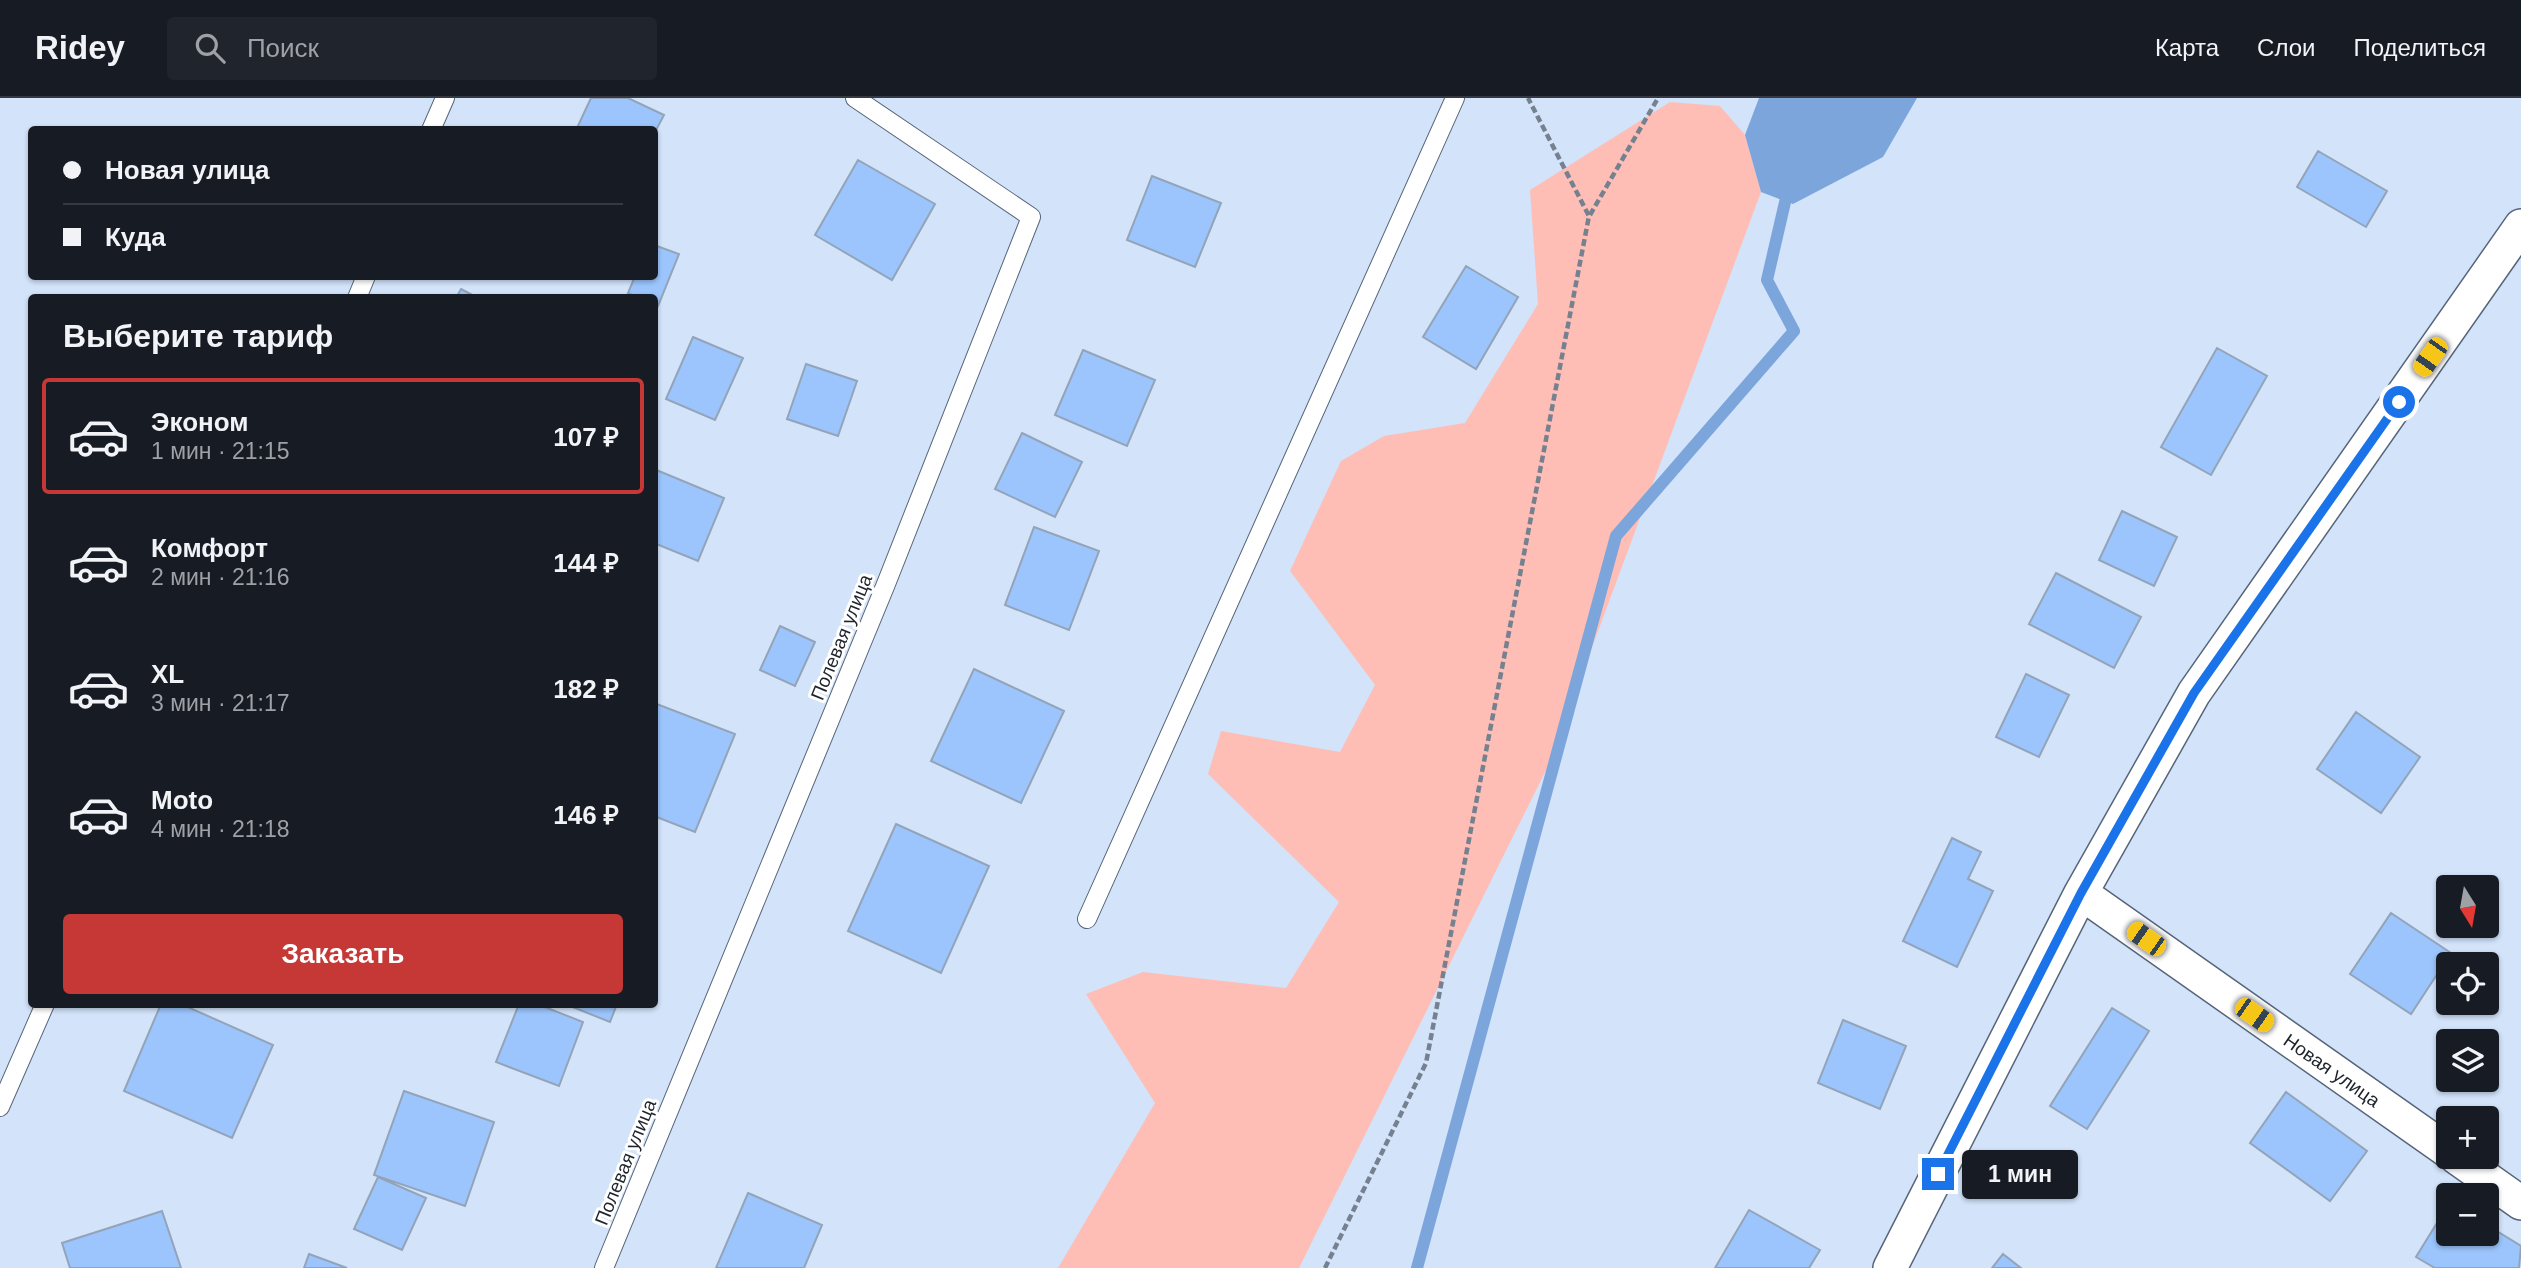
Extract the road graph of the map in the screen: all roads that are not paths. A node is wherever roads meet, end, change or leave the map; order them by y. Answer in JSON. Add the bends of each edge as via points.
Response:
{"nodes":[{"id":1,"x":445,"y":98,"type":"edge"},
{"id":2,"x":855,"y":98,"type":"edge"},
{"id":3,"x":1455,"y":98,"type":"edge"},
{"id":4,"x":433,"y":126,"type":"edge"},
{"id":5,"x":2519,"y":232,"type":"edge"},
{"id":6,"x":2081,"y":893,"type":"junction"},
{"id":7,"x":1087,"y":919,"type":"dead end"},
{"id":8,"x":43,"y":1008,"type":"edge"},
{"id":9,"x":0,"y":1107,"type":"edge"},
{"id":10,"x":2436,"y":1144,"type":"edge"},
{"id":11,"x":2473,"y":1169,"type":"edge"},
{"id":12,"x":2521,"y":1203,"type":"edge"},
{"id":13,"x":604,"y":1268,"type":"edge"},
{"id":14,"x":1890,"y":1268,"type":"edge"}],
"edges":[{"from":1,"to":4,"type":"lane"},
{"from":2,"to":13,"type":"lane","name":"Полевая улица","via":[[1031,217]]},
{"from":3,"to":7,"type":"lane"},
{"from":5,"to":6,"type":"street","via":[[2194,693]]},
{"from":6,"to":10,"type":"street","name":"Новая улица"},
{"from":6,"to":14,"type":"street"},
{"from":8,"to":9,"type":"lane"},
{"from":11,"to":12,"type":"street"}]}
